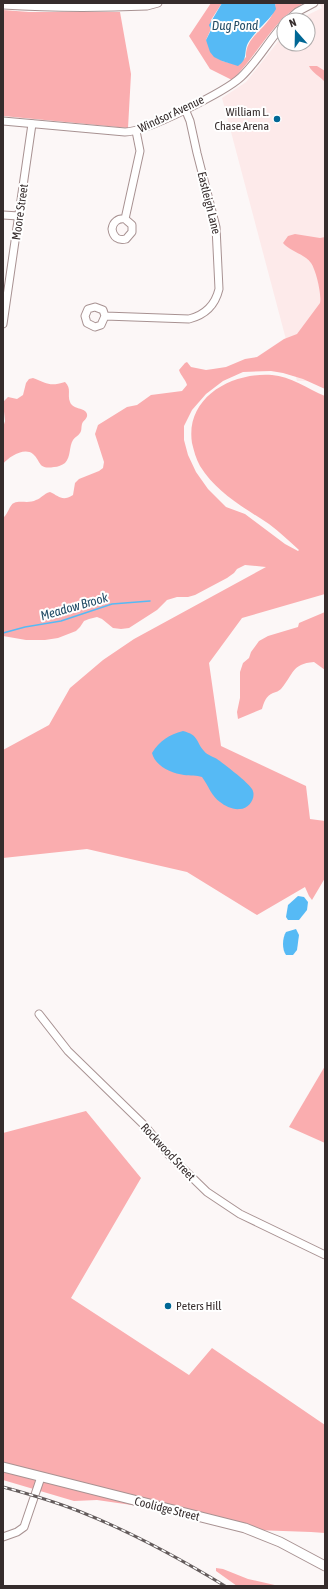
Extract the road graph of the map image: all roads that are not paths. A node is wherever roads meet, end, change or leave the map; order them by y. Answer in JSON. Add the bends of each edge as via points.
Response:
{"nodes":[{"id":1,"x":158,"y":3,"type":"edge"},
{"id":2,"x":314,"y":3,"type":"edge"},
{"id":3,"x":3,"y":4,"type":"edge"},
{"id":4,"x":297,"y":12,"type":"edge"},
{"id":5,"x":276,"y":34,"type":"edge"},
{"id":6,"x":185,"y":109,"type":"junction"},
{"id":7,"x":3,"y":121,"type":"edge"},
{"id":8,"x":32,"y":124,"type":"junction"},
{"id":9,"x":136,"y":131,"type":"junction"},
{"id":10,"x":3,"y":215,"type":"edge"},
{"id":11,"x":19,"y":216,"type":"junction"},
{"id":12,"x":125,"y":219,"type":"dead end"},
{"id":13,"x":105,"y":316,"type":"dead end"},
{"id":14,"x":3,"y":324,"type":"edge"},
{"id":15,"x":39,"y":1014,"type":"dead end"},
{"id":16,"x":325,"y":1255,"type":"edge"},
{"id":17,"x":3,"y":1467,"type":"edge"},
{"id":18,"x":41,"y":1477,"type":"junction"},
{"id":19,"x":3,"y":1537,"type":"edge"},
{"id":20,"x":325,"y":1566,"type":"edge"}],
"edges":[{"from":1,"to":3,"type":"street","via":[[147,6],[75,8]]},
{"from":2,"to":4,"type":"street"},
{"from":5,"to":6,"type":"street","name":"Windsor Avenue","via":[[241,77],[223,90]]},
{"from":6,"to":9,"type":"street","name":"Windsor Avenue"},
{"from":6,"to":13,"type":"street","name":"Eastleigh Lane","via":[[216,227],[219,283],[217,298],[206,312],[189,319]]},
{"from":7,"to":8,"type":"street","name":"Windsor Avenue"},
{"from":8,"to":9,"type":"street","name":"Windsor Avenue"},
{"from":8,"to":11,"type":"street","name":"Moore Street"},
{"from":9,"to":12,"type":"street","via":[[140,150]]},
{"from":10,"to":11,"type":"street"},
{"from":11,"to":14,"type":"street","name":"Moore Street"},
{"from":15,"to":16,"type":"street","name":"Rockwood Street","via":[[68,1051],[145,1126],[168,1154],[207,1192],[240,1214]]},
{"from":17,"to":18,"type":"main road","name":"Coolidge Street"},
{"from":18,"to":19,"type":"street","via":[[24,1527]]},
{"from":18,"to":20,"type":"main road","name":"Coolidge Street","via":[[245,1528],[280,1542]]}]}
